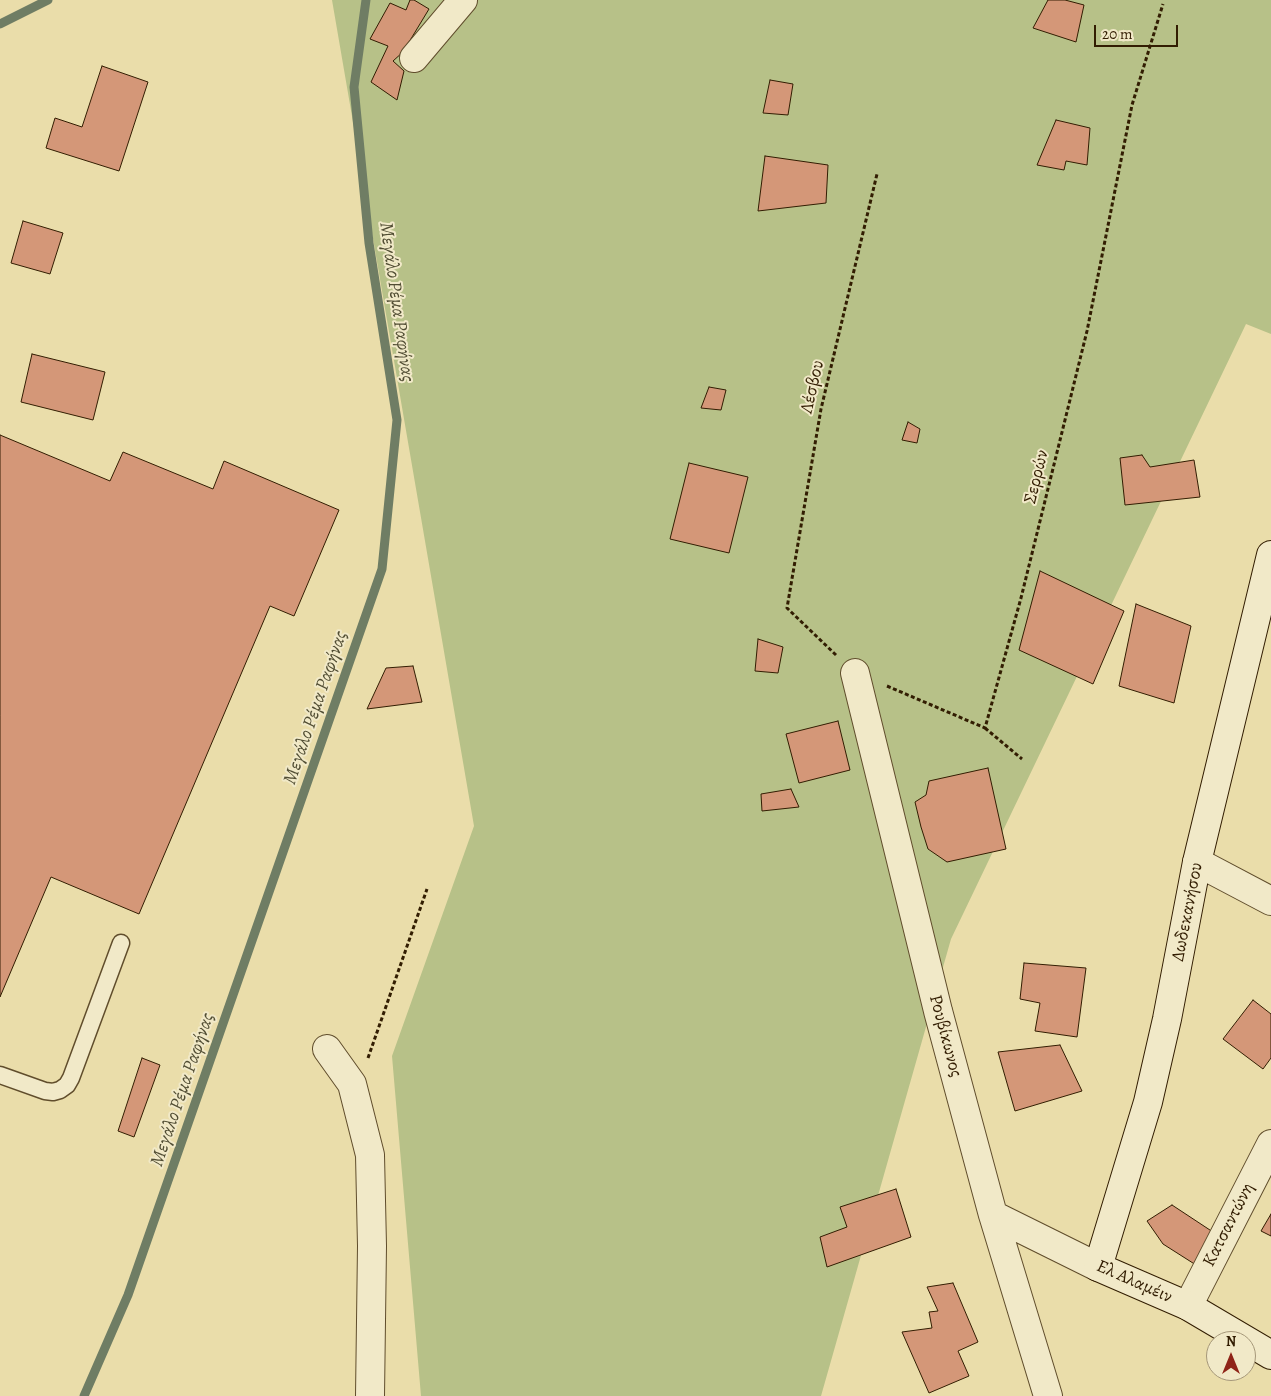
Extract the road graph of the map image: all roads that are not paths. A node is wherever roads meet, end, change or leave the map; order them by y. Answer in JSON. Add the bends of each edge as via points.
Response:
{"nodes":[{"id":1,"x":463,"y":0,"type":"edge"},
{"id":2,"x":414,"y":58,"type":"dead end"},
{"id":3,"x":1271,"y":556,"type":"edge"},
{"id":4,"x":855,"y":673,"type":"road end"},
{"id":5,"x":1197,"y":862,"type":"junction"},
{"id":6,"x":1271,"y":901,"type":"edge"},
{"id":7,"x":121,"y":943,"type":"dead end"},
{"id":8,"x":327,"y":1049,"type":"dead end"},
{"id":9,"x":0,"y":1075,"type":"edge"},
{"id":10,"x":1271,"y":1144,"type":"edge"},
{"id":11,"x":993,"y":1214,"type":"junction"},
{"id":12,"x":1098,"y":1266,"type":"junction"},
{"id":13,"x":1188,"y":1306,"type":"junction"},
{"id":14,"x":1271,"y":1356,"type":"edge"},
{"id":15,"x":370,"y":1396,"type":"edge"},
{"id":16,"x":1048,"y":1396,"type":"edge"}],
"edges":[{"from":1,"to":2,"type":"street"},
{"from":3,"to":5,"type":"street","name":"Δωδεκανήσου"},
{"from":4,"to":11,"type":"street","name":"Ρουβίκωνος","via":[[938,1010]]},
{"from":5,"to":6,"type":"street"},
{"from":5,"to":12,"type":"street","name":"Δωδεκανήσου","via":[[1150,1092]]},
{"from":7,"to":9,"type":"lane","via":[[67,1085],[53,1092],[45,1091]]},
{"from":8,"to":15,"type":"street","via":[[352,1084],[370,1155]]},
{"from":10,"to":13,"type":"street","name":"Κατσαντώνη"},
{"from":11,"to":12,"type":"street","name":"Ελ Αλαμέιν"},
{"from":11,"to":16,"type":"street","name":"Ρουβίκωνος"},
{"from":12,"to":13,"type":"street","name":"Ελ Αλαμέιν"},
{"from":13,"to":14,"type":"street","name":"Ελ Αλαμέιν"}]}
